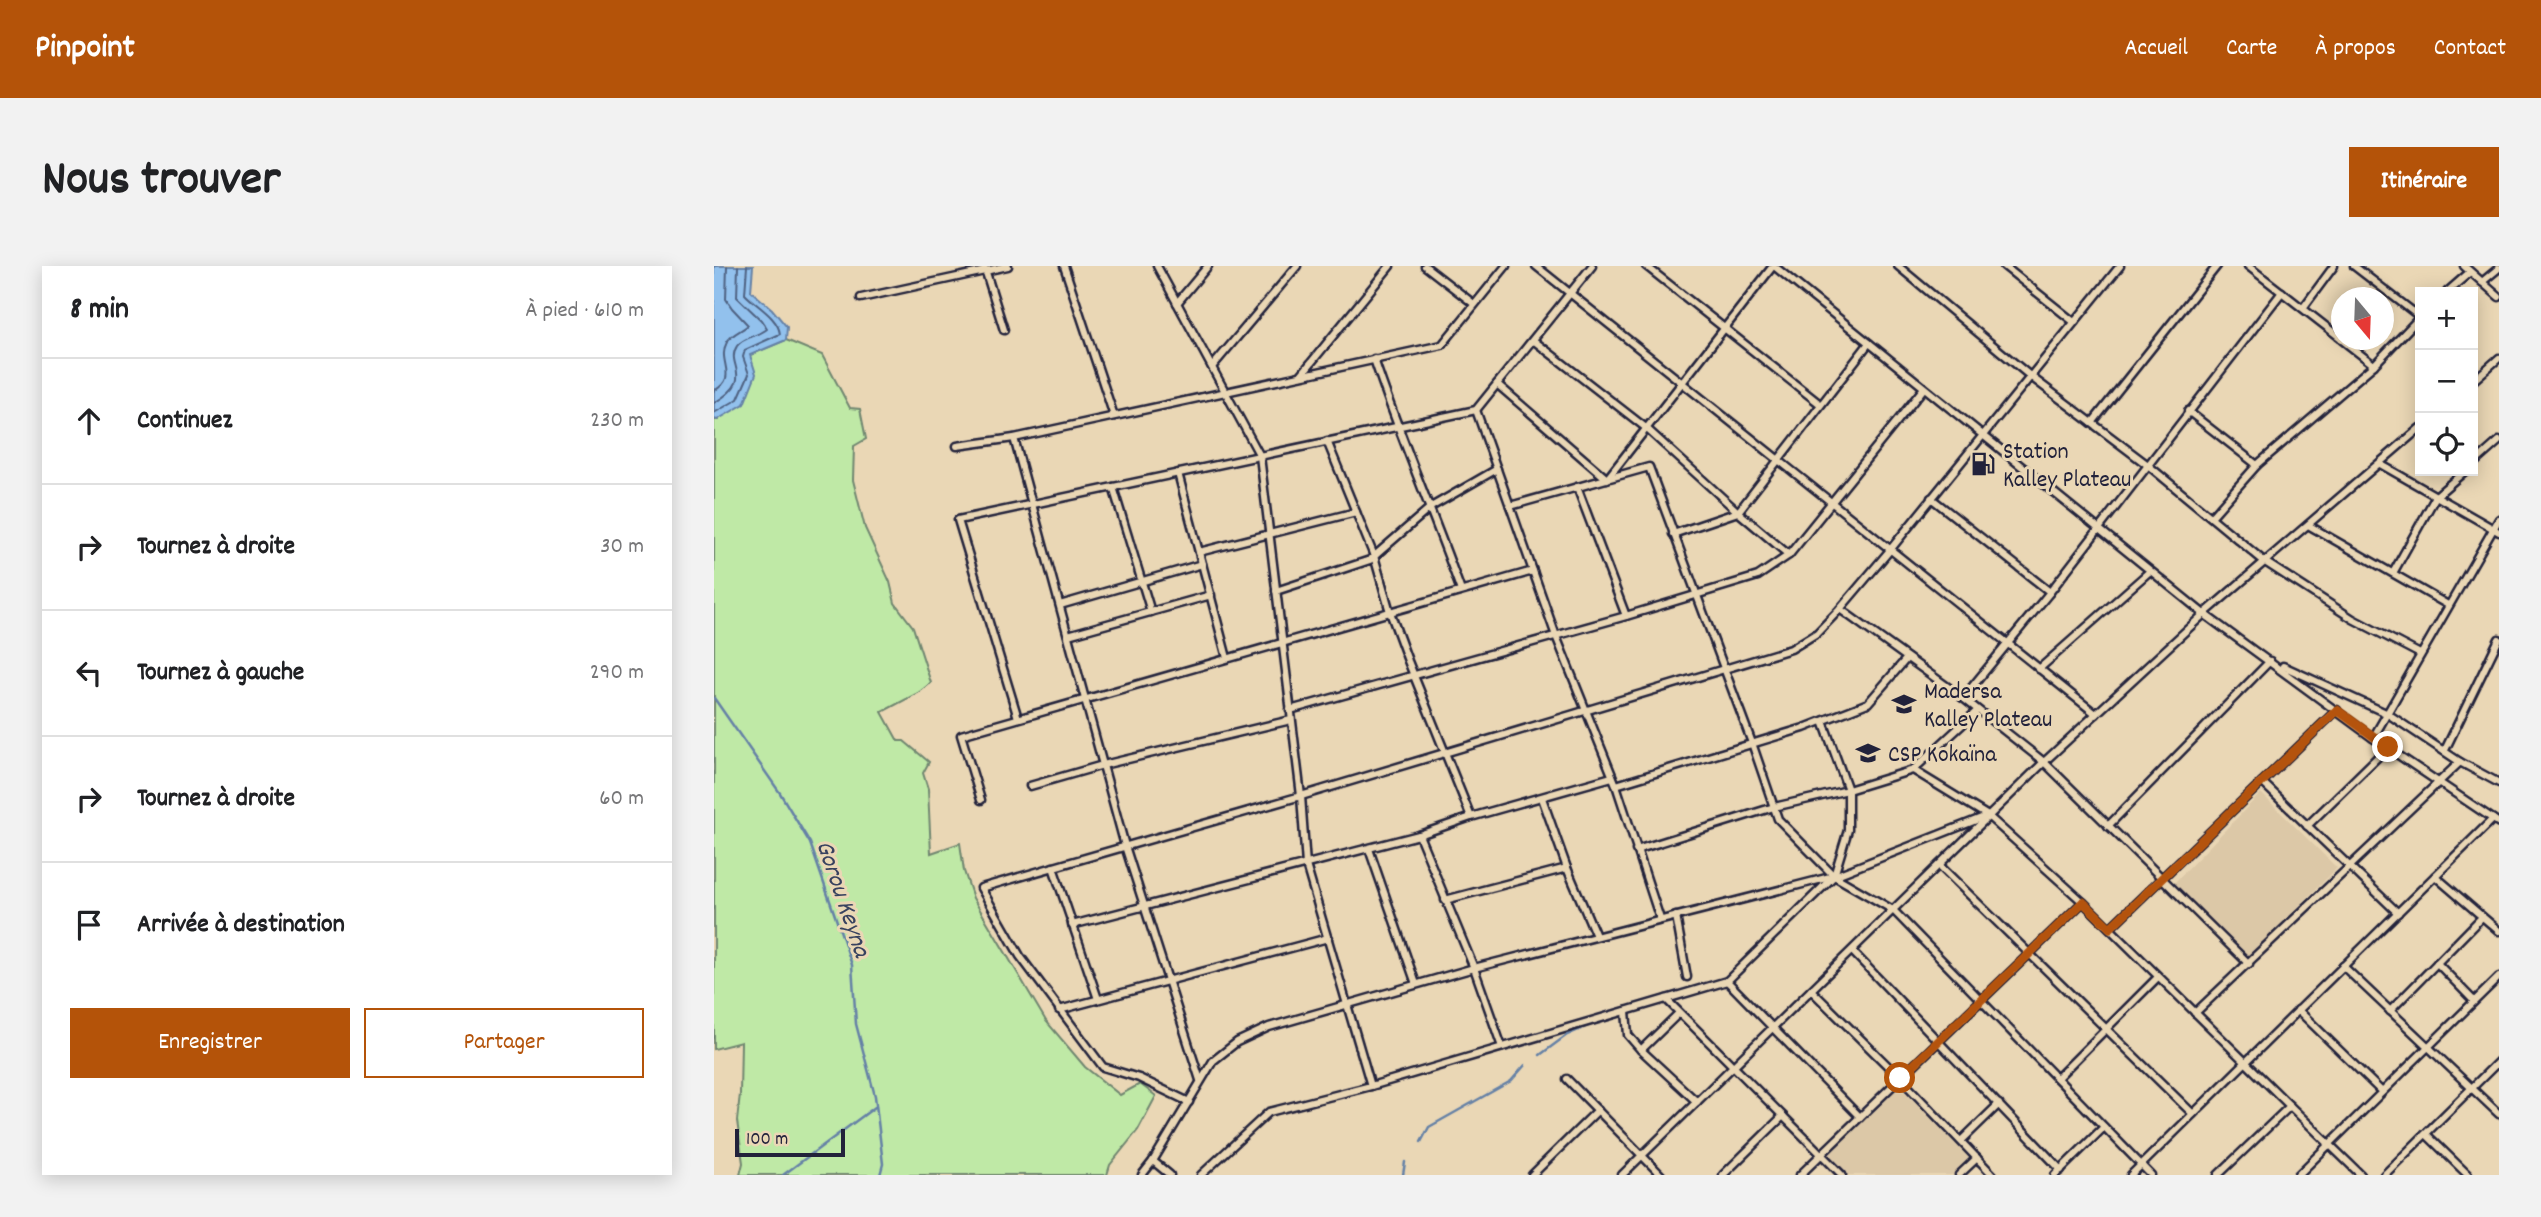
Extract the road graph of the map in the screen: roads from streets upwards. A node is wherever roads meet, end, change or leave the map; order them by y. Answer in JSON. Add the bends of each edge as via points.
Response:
{"nodes":[{"id":1,"x":1008,"y":266,"type":"edge"},
{"id":2,"x":1064,"y":266,"type":"edge"},
{"id":3,"x":1157,"y":266,"type":"edge"},
{"id":4,"x":1208,"y":266,"type":"edge"},
{"id":5,"x":1297,"y":266,"type":"edge"},
{"id":6,"x":1390,"y":266,"type":"edge"},
{"id":7,"x":1424,"y":266,"type":"edge"},
{"id":8,"x":1506,"y":266,"type":"edge"},
{"id":9,"x":1536,"y":266,"type":"edge"},
{"id":10,"x":1592,"y":266,"type":"edge"},
{"id":11,"x":1646,"y":266,"type":"edge"},
{"id":12,"x":1774,"y":266,"type":"edge"},
{"id":13,"x":1898,"y":266,"type":"edge"},
{"id":14,"x":2004,"y":266,"type":"edge"},
{"id":15,"x":2021,"y":266,"type":"edge"},
{"id":16,"x":2120,"y":266,"type":"edge"},
{"id":17,"x":2217,"y":266,"type":"edge"},
{"id":18,"x":2248,"y":266,"type":"edge"},
{"id":19,"x":2334,"y":266,"type":"edge"},
{"id":20,"x":2354,"y":266,"type":"edge"},
{"id":21,"x":2464,"y":266,"type":"edge"},
{"id":22,"x":984,"y":268,"type":"edge"},
{"id":23,"x":2499,"y":268,"type":"edge"},
{"id":24,"x":2470,"y":272,"type":"junction"},
{"id":25,"x":2014,"y":274,"type":"junction"},
{"id":26,"x":2482,"y":282,"type":"junction"},
{"id":27,"x":2453,"y":287,"type":"edge"},
{"id":28,"x":2282,"y":292,"type":"junction"},
{"id":29,"x":1570,"y":293,"type":"junction"},
{"id":30,"x":2499,"y":297,"type":"edge"},
{"id":31,"x":861,"y":298,"type":"dead end"},
{"id":32,"x":1177,"y":303,"type":"junction"},
{"id":33,"x":1474,"y":304,"type":"junction"},
{"id":34,"x":2302,"y":308,"type":"junction"},
{"id":35,"x":2415,"y":313,"type":"edge"},
{"id":36,"x":2074,"y":321,"type":"junction"},
{"id":37,"x":2415,"y":322,"type":"edge"},
{"id":38,"x":1724,"y":328,"type":"junction"},
{"id":39,"x":1004,"y":330,"type":"dead end"},
{"id":40,"x":2331,"y":330,"type":"edge"},
{"id":41,"x":1533,"y":340,"type":"junction"},
{"id":42,"x":1869,"y":343,"type":"junction"},
{"id":43,"x":2356,"y":350,"type":"edge"},
{"id":44,"x":2499,"y":358,"type":"edge"},
{"id":45,"x":1374,"y":359,"type":"junction"},
{"id":46,"x":2374,"y":365,"type":"junction"},
{"id":47,"x":1212,"y":367,"type":"junction"},
{"id":48,"x":1301,"y":375,"type":"junction"},
{"id":49,"x":2030,"y":376,"type":"junction"},
{"id":50,"x":2478,"y":377,"type":"edge"},
{"id":51,"x":1682,"y":383,"type":"junction"},
{"id":52,"x":1497,"y":384,"type":"junction"},
{"id":53,"x":1924,"y":388,"type":"junction"},
{"id":54,"x":1225,"y":391,"type":"junction"},
{"id":55,"x":1819,"y":404,"type":"junction"},
{"id":56,"x":1476,"y":410,"type":"junction"},
{"id":57,"x":2188,"y":411,"type":"junction"},
{"id":58,"x":1114,"y":416,"type":"junction"},
{"id":59,"x":2092,"y":423,"type":"junction"},
{"id":60,"x":1397,"y":427,"type":"junction"},
{"id":61,"x":1646,"y":428,"type":"junction"},
{"id":62,"x":2415,"y":432,"type":"edge"},
{"id":63,"x":1982,"y":435,"type":"junction"},
{"id":64,"x":1014,"y":438,"type":"junction"},
{"id":65,"x":1327,"y":441,"type":"junction"},
{"id":66,"x":2499,"y":441,"type":"edge"},
{"id":67,"x":957,"y":446,"type":"dead end"},
{"id":68,"x":1260,"y":456,"type":"junction"},
{"id":69,"x":1777,"y":459,"type":"junction"},
{"id":70,"x":2478,"y":460,"type":"edge"},
{"id":71,"x":2380,"y":464,"type":"junction"},
{"id":72,"x":2257,"y":465,"type":"junction"},
{"id":73,"x":2148,"y":466,"type":"junction"},
{"id":74,"x":1497,"y":469,"type":"junction"},
{"id":75,"x":1178,"y":473,"type":"junction"},
{"id":76,"x":2459,"y":476,"type":"edge"},
{"id":77,"x":1606,"y":479,"type":"junction"},
{"id":78,"x":1113,"y":487,"type":"junction"},
{"id":79,"x":1577,"y":487,"type":"junction"},
{"id":80,"x":2436,"y":496,"type":"junction"},
{"id":81,"x":1931,"y":498,"type":"junction"},
{"id":82,"x":1831,"y":502,"type":"junction"},
{"id":83,"x":1032,"y":504,"type":"junction"},
{"id":84,"x":1510,"y":506,"type":"junction"},
{"id":85,"x":1431,"y":507,"type":"junction"},
{"id":86,"x":1356,"y":512,"type":"junction"},
{"id":87,"x":1738,"y":512,"type":"junction"},
{"id":88,"x":2211,"y":517,"type":"junction"},
{"id":89,"x":2499,"y":519,"type":"edge"},
{"id":90,"x":2308,"y":525,"type":"junction"},
{"id":91,"x":2492,"y":528,"type":"junction"},
{"id":92,"x":2099,"y":529,"type":"junction"},
{"id":93,"x":2499,"y":533,"type":"edge"},
{"id":94,"x":1269,"y":534,"type":"junction"},
{"id":95,"x":1674,"y":534,"type":"junction"},
{"id":96,"x":1890,"y":550,"type":"junction"},
{"id":97,"x":1199,"y":552,"type":"junction"},
{"id":98,"x":1789,"y":555,"type":"junction"},
{"id":99,"x":1374,"y":556,"type":"junction"},
{"id":100,"x":2265,"y":562,"type":"junction"},
{"id":101,"x":1202,"y":564,"type":"junction"},
{"id":102,"x":1533,"y":571,"type":"junction"},
{"id":103,"x":2150,"y":571,"type":"junction"},
{"id":104,"x":2393,"y":573,"type":"junction"},
{"id":105,"x":1142,"y":582,"type":"junction"},
{"id":106,"x":1276,"y":591,"type":"junction"},
{"id":107,"x":1461,"y":591,"type":"junction"},
{"id":108,"x":2050,"y":592,"type":"junction"},
{"id":109,"x":1211,"y":595,"type":"junction"},
{"id":110,"x":1696,"y":595,"type":"junction"},
{"id":111,"x":1060,"y":605,"type":"junction"},
{"id":112,"x":2448,"y":605,"type":"junction"},
{"id":113,"x":1840,"y":609,"type":"junction"},
{"id":114,"x":1151,"y":612,"type":"junction"},
{"id":115,"x":1390,"y":612,"type":"junction"},
{"id":116,"x":2204,"y":614,"type":"junction"},
{"id":117,"x":1626,"y":616,"type":"junction"},
{"id":118,"x":1068,"y":635,"type":"junction"},
{"id":119,"x":1556,"y":636,"type":"junction"},
{"id":120,"x":2499,"y":639,"type":"edge"},
{"id":121,"x":1282,"y":643,"type":"junction"},
{"id":122,"x":2008,"y":644,"type":"junction"},
{"id":123,"x":2420,"y":654,"type":"junction"},
{"id":124,"x":1227,"y":658,"type":"junction"},
{"id":125,"x":1907,"y":658,"type":"junction"},
{"id":126,"x":2270,"y":661,"type":"junction"},
{"id":127,"x":1724,"y":669,"type":"junction"},
{"id":128,"x":2039,"y":669,"type":"junction"},
{"id":129,"x":1414,"y":675,"type":"junction"},
{"id":130,"x":1963,"y":698,"type":"junction"},
{"id":131,"x":1085,"y":699,"type":"junction"},
{"id":132,"x":1290,"y":710,"type":"junction"},
{"id":133,"x":2337,"y":710,"type":"junction"},
{"id":134,"x":1585,"y":711,"type":"junction"},
{"id":135,"x":1977,"y":711,"type":"junction"},
{"id":136,"x":2388,"y":713,"type":"junction"},
{"id":137,"x":2096,"y":714,"type":"junction"},
{"id":138,"x":1018,"y":718,"type":"junction"},
{"id":139,"x":1291,"y":720,"type":"junction"},
{"id":140,"x":1823,"y":721,"type":"junction"},
{"id":141,"x":2373,"y":738,"type":"junction"},
{"id":142,"x":1752,"y":743,"type":"junction"},
{"id":143,"x":2388,"y":747,"type":"junction"},
{"id":144,"x":2445,"y":750,"type":"junction"},
{"id":145,"x":1444,"y":753,"type":"junction"},
{"id":146,"x":2044,"y":762,"type":"junction"},
{"id":147,"x":2460,"y":762,"type":"junction"},
{"id":148,"x":1103,"y":765,"type":"junction"},
{"id":149,"x":1913,"y":770,"type":"junction"},
{"id":150,"x":1612,"y":777,"type":"junction"},
{"id":151,"x":2262,"y":782,"type":"junction"},
{"id":152,"x":2440,"y":782,"type":"junction"},
{"id":153,"x":2499,"y":783,"type":"edge"},
{"id":154,"x":1616,"y":785,"type":"junction"},
{"id":155,"x":1030,"y":786,"type":"dead end"},
{"id":156,"x":1848,"y":790,"type":"junction"},
{"id":157,"x":1301,"y":796,"type":"junction"},
{"id":158,"x":1542,"y":797,"type":"junction"},
{"id":159,"x":981,"y":800,"type":"dead end"},
{"id":160,"x":1774,"y":807,"type":"junction"},
{"id":161,"x":1988,"y":816,"type":"junction"},
{"id":162,"x":1471,"y":817,"type":"junction"},
{"id":163,"x":2496,"y":821,"type":"edge"},
{"id":164,"x":2307,"y":825,"type":"junction"},
{"id":165,"x":2108,"y":826,"type":"junction"},
{"id":166,"x":1419,"y":835,"type":"junction"},
{"id":167,"x":1125,"y":846,"type":"junction"},
{"id":168,"x":1368,"y":849,"type":"junction"},
{"id":169,"x":1636,"y":850,"type":"junction"},
{"id":170,"x":1306,"y":865,"type":"junction"},
{"id":171,"x":1939,"y":865,"type":"junction"},
{"id":172,"x":1053,"y":867,"type":"junction"},
{"id":173,"x":2349,"y":867,"type":"junction"},
{"id":174,"x":1567,"y":868,"type":"junction"},
{"id":175,"x":1834,"y":876,"type":"junction"},
{"id":176,"x":2435,"y":876,"type":"junction"},
{"id":177,"x":2162,"y":878,"type":"junction"},
{"id":178,"x":1445,"y":900,"type":"junction"},
{"id":179,"x":2083,"y":902,"type":"junction"},
{"id":180,"x":1144,"y":906,"type":"junction"},
{"id":181,"x":1893,"y":910,"type":"junction"},
{"id":182,"x":2398,"y":913,"type":"junction"},
{"id":183,"x":1676,"y":916,"type":"junction"},
{"id":184,"x":2482,"y":917,"type":"junction"},
{"id":185,"x":1660,"y":919,"type":"junction"},
{"id":186,"x":1072,"y":925,"type":"junction"},
{"id":187,"x":2110,"y":928,"type":"junction"},
{"id":188,"x":2499,"y":931,"type":"edge"},
{"id":189,"x":1596,"y":936,"type":"junction"},
{"id":190,"x":1328,"y":938,"type":"junction"},
{"id":191,"x":1852,"y":951,"type":"junction"},
{"id":192,"x":2029,"y":954,"type":"junction"},
{"id":193,"x":2437,"y":963,"type":"junction"},
{"id":194,"x":2249,"y":964,"type":"junction"},
{"id":195,"x":2343,"y":966,"type":"junction"},
{"id":196,"x":1474,"y":968,"type":"junction"},
{"id":197,"x":1687,"y":977,"type":"dead end"},
{"id":198,"x":2158,"y":977,"type":"junction"},
{"id":199,"x":2499,"y":977,"type":"edge"},
{"id":200,"x":1167,"y":980,"type":"junction"},
{"id":201,"x":1727,"y":981,"type":"junction"},
{"id":202,"x":1416,"y":984,"type":"junction"},
{"id":203,"x":1811,"y":990,"type":"junction"},
{"id":204,"x":1098,"y":999,"type":"junction"},
{"id":205,"x":1666,"y":999,"type":"junction"},
{"id":206,"x":1981,"y":1000,"type":"junction"},
{"id":207,"x":2474,"y":1001,"type":"junction"},
{"id":208,"x":1347,"y":1003,"type":"junction"},
{"id":209,"x":1059,"y":1010,"type":"junction"},
{"id":210,"x":2298,"y":1010,"type":"junction"},
{"id":211,"x":1626,"y":1011,"type":"junction"},
{"id":212,"x":2390,"y":1011,"type":"junction"},
{"id":213,"x":1679,"y":1013,"type":"junction"},
{"id":214,"x":2195,"y":1013,"type":"junction"},
{"id":215,"x":1774,"y":1028,"type":"junction"},
{"id":216,"x":2106,"y":1029,"type":"junction"},
{"id":217,"x":1938,"y":1042,"type":"junction"},
{"id":218,"x":1502,"y":1047,"type":"junction"},
{"id":219,"x":2428,"y":1047,"type":"junction"},
{"id":220,"x":1641,"y":1050,"type":"junction"},
{"id":221,"x":2246,"y":1061,"type":"junction"},
{"id":222,"x":2499,"y":1061,"type":"edge"},
{"id":223,"x":1735,"y":1066,"type":"junction"},
{"id":224,"x":1900,"y":1078,"type":"junction"},
{"id":225,"x":2057,"y":1078,"type":"junction"},
{"id":226,"x":1567,"y":1079,"type":"dead end"},
{"id":227,"x":1200,"y":1080,"type":"junction"},
{"id":228,"x":1371,"y":1086,"type":"junction"},
{"id":229,"x":2472,"y":1088,"type":"junction"},
{"id":230,"x":2382,"y":1092,"type":"junction"},
{"id":231,"x":1189,"y":1102,"type":"junction"},
{"id":232,"x":1698,"y":1102,"type":"junction"},
{"id":233,"x":1999,"y":1104,"type":"junction"},
{"id":234,"x":2290,"y":1106,"type":"junction"},
{"id":235,"x":1598,"y":1110,"type":"junction"},
{"id":236,"x":2193,"y":1114,"type":"junction"},
{"id":237,"x":2499,"y":1114,"type":"edge"},
{"id":238,"x":1783,"y":1116,"type":"junction"},
{"id":239,"x":1860,"y":1117,"type":"junction"},
{"id":240,"x":2104,"y":1127,"type":"junction"},
{"id":241,"x":2426,"y":1134,"type":"junction"},
{"id":242,"x":1961,"y":1141,"type":"junction"},
{"id":243,"x":2329,"y":1144,"type":"junction"},
{"id":244,"x":1821,"y":1154,"type":"junction"},
{"id":245,"x":1643,"y":1156,"type":"junction"},
{"id":246,"x":1977,"y":1158,"type":"junction"},
{"id":247,"x":1153,"y":1161,"type":"junction"},
{"id":248,"x":2141,"y":1165,"type":"junction"},
{"id":249,"x":2058,"y":1172,"type":"edge"},
{"id":250,"x":1142,"y":1175,"type":"edge"},
{"id":251,"x":1170,"y":1175,"type":"edge"},
{"id":252,"x":1201,"y":1175,"type":"edge"},
{"id":253,"x":1532,"y":1175,"type":"edge"},
{"id":254,"x":1622,"y":1175,"type":"edge"},
{"id":255,"x":1661,"y":1175,"type":"edge"},
{"id":256,"x":1723,"y":1175,"type":"edge"},
{"id":257,"x":1800,"y":1175,"type":"edge"},
{"id":258,"x":1842,"y":1175,"type":"edge"},
{"id":259,"x":1959,"y":1175,"type":"edge"},
{"id":260,"x":1993,"y":1175,"type":"edge"},
{"id":261,"x":2131,"y":1175,"type":"edge"},
{"id":262,"x":2151,"y":1175,"type":"edge"},
{"id":263,"x":2218,"y":1175,"type":"edge"},
{"id":264,"x":2298,"y":1175,"type":"edge"},
{"id":265,"x":2361,"y":1175,"type":"edge"},
{"id":266,"x":2384,"y":1175,"type":"edge"},
{"id":267,"x":2468,"y":1175,"type":"edge"}],
"edges":[{"from":1,"to":22,"type":"street"},
{"from":2,"to":58,"type":"street"},
{"from":3,"to":32,"type":"street"},
{"from":4,"to":32,"type":"street"},
{"from":5,"to":47,"type":"street"},
{"from":6,"to":48,"type":"street"},
{"from":7,"to":33,"type":"street"},
{"from":8,"to":33,"type":"street"},
{"from":9,"to":29,"type":"street"},
{"from":10,"to":29,"type":"street"},
{"from":11,"to":38,"type":"street"},
{"from":12,"to":38,"type":"street"},
{"from":12,"to":42,"type":"street"},
{"from":13,"to":49,"type":"street"},
{"from":14,"to":25,"type":"street"},
{"from":15,"to":25,"type":"street"},
{"from":16,"to":36,"type":"street"},
{"from":17,"to":59,"type":"street"},
{"from":18,"to":28,"type":"street"},
{"from":19,"to":34,"type":"street"},
{"from":20,"to":35,"type":"street"},
{"from":21,"to":24,"type":"street"},
{"from":22,"to":31,"type":"street"},
{"from":22,"to":39,"type":"street"},
{"from":23,"to":26,"type":"street"},
{"from":24,"to":26,"type":"street"},
{"from":24,"to":27,"type":"street"},
{"from":25,"to":36,"type":"street"},
{"from":26,"to":30,"type":"street"},
{"from":28,"to":34,"type":"street"},
{"from":28,"to":57,"type":"street"},
{"from":29,"to":41,"type":"street"},
{"from":29,"to":51,"type":"street"},
{"from":32,"to":47,"type":"street"},
{"from":33,"to":45,"type":"street","via":[[1441,345]]},
{"from":34,"to":40,"type":"street"},
{"from":36,"to":49,"type":"street"},
{"from":37,"to":46,"type":"street"},
{"from":38,"to":51,"type":"street"},
{"from":38,"to":55,"type":"street"},
{"from":41,"to":52,"type":"street"},
{"from":41,"to":61,"type":"street"},
{"from":42,"to":53,"type":"street"},
{"from":42,"to":55,"type":"street"},
{"from":43,"to":46,"type":"street"},
{"from":44,"to":50,"type":"street"},
{"from":45,"to":48,"type":"street"},
{"from":45,"to":60,"type":"street"},
{"from":46,"to":72,"type":"street"},
{"from":47,"to":54,"type":"street"},
{"from":48,"to":54,"type":"street"},
{"from":49,"to":59,"type":"street"},
{"from":49,"to":63,"type":"street"},
{"from":51,"to":61,"type":"street"},
{"from":51,"to":69,"type":"street"},
{"from":52,"to":56,"type":"street"},
{"from":52,"to":77,"type":"street"},
{"from":53,"to":63,"type":"street"},
{"from":53,"to":82,"type":"street"},
{"from":54,"to":58,"type":"street"},
{"from":54,"to":68,"type":"street"},
{"from":55,"to":69,"type":"street"},
{"from":56,"to":60,"type":"street"},
{"from":56,"to":74,"type":"street"},
{"from":57,"to":72,"type":"street"},
{"from":57,"to":73,"type":"street"},
{"from":58,"to":64,"type":"street"},
{"from":59,"to":73,"type":"street"},
{"from":60,"to":65,"type":"street"},
{"from":60,"to":85,"type":"street"},
{"from":61,"to":77,"type":"street"},
{"from":61,"to":87,"type":"street"},
{"from":62,"to":71,"type":"street"},
{"from":63,"to":81,"type":"street"},
{"from":63,"to":92,"type":"street"},
{"from":64,"to":67,"type":"street"},
{"from":64,"to":83,"type":"street"},
{"from":65,"to":68,"type":"street"},
{"from":65,"to":86,"type":"street"},
{"from":66,"to":70,"type":"street"},
{"from":68,"to":75,"type":"street"},
{"from":68,"to":94,"type":"street"},
{"from":69,"to":82,"type":"street"},
{"from":69,"to":87,"type":"street"},
{"from":71,"to":80,"type":"street"},
{"from":71,"to":90,"type":"street"},
{"from":72,"to":88,"type":"street"},
{"from":73,"to":88,"type":"street"},
{"from":73,"to":92,"type":"street"},
{"from":74,"to":84,"type":"street"},
{"from":74,"to":85,"type":"street"},
{"from":75,"to":78,"type":"street"},
{"from":75,"to":97,"type":"street"},
{"from":76,"to":80,"type":"street"},
{"from":77,"to":79,"type":"street"},
{"from":77,"to":95,"type":"street","via":[[1649,467]]},
{"from":78,"to":83,"type":"street"},
{"from":78,"to":105,"type":"street"},
{"from":79,"to":84,"type":"street"},
{"from":79,"to":117,"type":"street"},
{"from":80,"to":91,"type":"street"},
{"from":80,"to":104,"type":"street"},
{"from":81,"to":96,"type":"street"},
{"from":81,"to":108,"type":"street"},
{"from":82,"to":96,"type":"street"},
{"from":82,"to":98,"type":"street"},
{"from":83,"to":111,"type":"street"},
{"from":83,"to":138,"type":"street","via":[[958,520]]},
{"from":84,"to":102,"type":"street"},
{"from":85,"to":99,"type":"street"},
{"from":85,"to":107,"type":"street"},
{"from":86,"to":94,"type":"street"},
{"from":86,"to":99,"type":"street"},
{"from":87,"to":95,"type":"street"},
{"from":87,"to":98,"type":"street"},
{"from":88,"to":100,"type":"street"},
{"from":89,"to":91,"type":"street"},
{"from":90,"to":100,"type":"street"},
{"from":90,"to":104,"type":"street"},
{"from":91,"to":93,"type":"street"},
{"from":91,"to":112,"type":"street"},
{"from":92,"to":103,"type":"street"},
{"from":92,"to":108,"type":"street"},
{"from":94,"to":97,"type":"street"},
{"from":94,"to":106,"type":"street"},
{"from":95,"to":110,"type":"street"},
{"from":96,"to":113,"type":"street"},
{"from":96,"to":122,"type":"street"},
{"from":97,"to":101,"type":"street"},
{"from":98,"to":110,"type":"street","via":[[1758,576]]},
{"from":99,"to":106,"type":"street"},
{"from":99,"to":115,"type":"street"},
{"from":100,"to":116,"type":"street"},
{"from":100,"to":123,"type":"street","via":[[2353,619]]},
{"from":101,"to":105,"type":"street"},
{"from":101,"to":109,"type":"street"},
{"from":102,"to":107,"type":"street"},
{"from":102,"to":119,"type":"street"},
{"from":103,"to":116,"type":"street"},
{"from":103,"to":128,"type":"street"},
{"from":104,"to":112,"type":"street"},
{"from":105,"to":111,"type":"street"},
{"from":105,"to":114,"type":"street"},
{"from":106,"to":121,"type":"street"},
{"from":107,"to":115,"type":"street"},
{"from":108,"to":122,"type":"street"},
{"from":109,"to":114,"type":"street"},
{"from":109,"to":124,"type":"street"},
{"from":110,"to":117,"type":"street"},
{"from":110,"to":127,"type":"street"},
{"from":111,"to":118,"type":"street"},
{"from":112,"to":123,"type":"street"},
{"from":113,"to":125,"type":"street"},
{"from":113,"to":127,"type":"street","via":[[1817,633],[1791,649]]},
{"from":114,"to":118,"type":"street"},
{"from":115,"to":121,"type":"street"},
{"from":115,"to":129,"type":"street"},
{"from":116,"to":126,"type":"street"},
{"from":116,"to":137,"type":"street"},
{"from":117,"to":119,"type":"street"},
{"from":118,"to":131,"type":"street"},
{"from":119,"to":129,"type":"street"},
{"from":119,"to":134,"type":"street"},
{"from":120,"to":144,"type":"street"},
{"from":121,"to":124,"type":"street"},
{"from":121,"to":132,"type":"street"},
{"from":122,"to":128,"type":"street"},
{"from":122,"to":130,"type":"street"},
{"from":123,"to":136,"type":"street"},
{"from":124,"to":131,"type":"street"},
{"from":125,"to":130,"type":"street"},
{"from":125,"to":140,"type":"street","via":[[1868,703]]},
{"from":126,"to":133,"type":"street"},
{"from":126,"to":136,"type":"street"},
{"from":126,"to":165,"type":"street"},
{"from":127,"to":134,"type":"street"},
{"from":127,"to":142,"type":"street"},
{"from":128,"to":137,"type":"street"},
{"from":129,"to":132,"type":"street"},
{"from":129,"to":145,"type":"street"},
{"from":130,"to":135,"type":"street"},
{"from":131,"to":138,"type":"street"},
{"from":131,"to":148,"type":"street"},
{"from":132,"to":139,"type":"street"},
{"from":133,"to":141,"type":"street"},
{"from":133,"to":151,"type":"street"},
{"from":134,"to":145,"type":"street"},
{"from":134,"to":150,"type":"street"},
{"from":135,"to":146,"type":"street"},
{"from":135,"to":149,"type":"street"},
{"from":136,"to":141,"type":"street"},
{"from":136,"to":144,"type":"street"},
{"from":137,"to":146,"type":"street"},
{"from":138,"to":159,"type":"street","via":[[961,735]]},
{"from":139,"to":148,"type":"street"},
{"from":139,"to":157,"type":"street"},
{"from":140,"to":142,"type":"street"},
{"from":140,"to":156,"type":"street"},
{"from":141,"to":143,"type":"street"},
{"from":142,"to":154,"type":"street"},
{"from":142,"to":160,"type":"street"},
{"from":143,"to":152,"type":"street"},
{"from":143,"to":164,"type":"street"},
{"from":144,"to":147,"type":"street"},
{"from":145,"to":157,"type":"street"},
{"from":145,"to":162,"type":"street"},
{"from":146,"to":161,"type":"street"},
{"from":146,"to":165,"type":"street"},
{"from":147,"to":152,"type":"street"},
{"from":147,"to":153,"type":"street"},
{"from":148,"to":155,"type":"street"},
{"from":148,"to":167,"type":"street"},
{"from":149,"to":156,"type":"street"},
{"from":149,"to":161,"type":"street"},
{"from":150,"to":154,"type":"street"},
{"from":150,"to":158,"type":"street"},
{"from":151,"to":164,"type":"street"},
{"from":151,"to":177,"type":"street"},
{"from":152,"to":163,"type":"street"},
{"from":152,"to":173,"type":"street"},
{"from":154,"to":169,"type":"street"},
{"from":156,"to":160,"type":"street"},
{"from":156,"to":175,"type":"street","via":[[1848,830]]},
{"from":157,"to":167,"type":"street"},
{"from":157,"to":170,"type":"street"},
{"from":158,"to":162,"type":"street"},
{"from":158,"to":174,"type":"street"},
{"from":160,"to":169,"type":"street"},
{"from":160,"to":175,"type":"street","via":[[1778,819]]},
{"from":161,"to":171,"type":"street"},
{"from":161,"to":175,"type":"street"},
{"from":161,"to":179,"type":"street"},
{"from":162,"to":166,"type":"street"},
{"from":163,"to":176,"type":"street"},
{"from":164,"to":173,"type":"street"},
{"from":165,"to":177,"type":"street"},
{"from":166,"to":168,"type":"street"},
{"from":166,"to":178,"type":"street"},
{"from":167,"to":172,"type":"street"},
{"from":167,"to":180,"type":"street"},
{"from":168,"to":170,"type":"street"},
{"from":168,"to":202,"type":"street"},
{"from":169,"to":185,"type":"street"},
{"from":170,"to":180,"type":"street"},
{"from":170,"to":190,"type":"street"},
{"from":171,"to":181,"type":"street"},
{"from":171,"to":192,"type":"street"},
{"from":172,"to":186,"type":"street"},
{"from":172,"to":209,"type":"street","via":[[981,888],[1020,956]]},
{"from":173,"to":182,"type":"street"},
{"from":173,"to":194,"type":"street"},
{"from":174,"to":178,"type":"street"},
{"from":174,"to":189,"type":"street"},
{"from":175,"to":181,"type":"street"},
{"from":175,"to":183,"type":"street"},
{"from":175,"to":201,"type":"street"},
{"from":176,"to":182,"type":"street"},
{"from":176,"to":184,"type":"street"},
{"from":177,"to":187,"type":"street"},
{"from":177,"to":194,"type":"street"},
{"from":178,"to":196,"type":"street"},
{"from":179,"to":187,"type":"street"},
{"from":179,"to":192,"type":"street"},
{"from":180,"to":186,"type":"street"},
{"from":180,"to":200,"type":"street"},
{"from":181,"to":191,"type":"street"},
{"from":181,"to":206,"type":"street"},
{"from":182,"to":195,"type":"street"},
{"from":183,"to":185,"type":"street"},
{"from":183,"to":197,"type":"street"},
{"from":184,"to":188,"type":"street"},
{"from":184,"to":193,"type":"street"},
{"from":185,"to":189,"type":"street"},
{"from":186,"to":204,"type":"street"},
{"from":187,"to":198,"type":"street"},
{"from":189,"to":196,"type":"street"},
{"from":190,"to":200,"type":"street"},
{"from":190,"to":208,"type":"street"},
{"from":191,"to":203,"type":"street"},
{"from":191,"to":217,"type":"street"},
{"from":192,"to":206,"type":"street"},
{"from":192,"to":216,"type":"street"},
{"from":193,"to":207,"type":"street"},
{"from":193,"to":212,"type":"street"},
{"from":194,"to":214,"type":"street"},
{"from":195,"to":210,"type":"street"},
{"from":195,"to":212,"type":"street"},
{"from":196,"to":202,"type":"street"},
{"from":196,"to":218,"type":"street"},
{"from":198,"to":214,"type":"street"},
{"from":198,"to":216,"type":"street"},
{"from":199,"to":207,"type":"street"},
{"from":200,"to":204,"type":"street"},
{"from":200,"to":227,"type":"street"},
{"from":201,"to":205,"type":"street"},
{"from":201,"to":215,"type":"street"},
{"from":202,"to":208,"type":"street"},
{"from":203,"to":215,"type":"street"},
{"from":203,"to":224,"type":"street"},
{"from":204,"to":209,"type":"street"},
{"from":205,"to":211,"type":"street"},
{"from":205,"to":213,"type":"street"},
{"from":206,"to":217,"type":"street"},
{"from":206,"to":225,"type":"street"},
{"from":207,"to":219,"type":"street"},
{"from":208,"to":227,"type":"street","via":[[1237,1042],[1213,1060]]},
{"from":208,"to":228,"type":"street"},
{"from":209,"to":231,"type":"street","via":[[1103,1067]]},
{"from":210,"to":221,"type":"street"},
{"from":210,"to":230,"type":"street"},
{"from":211,"to":218,"type":"street"},
{"from":211,"to":220,"type":"street","via":[[1628,1035]]},
{"from":212,"to":219,"type":"street"},
{"from":213,"to":220,"type":"street"},
{"from":213,"to":223,"type":"street"},
{"from":214,"to":221,"type":"street"},
{"from":215,"to":223,"type":"street"},
{"from":215,"to":239,"type":"street"},
{"from":216,"to":225,"type":"street"},
{"from":216,"to":236,"type":"street"},
{"from":217,"to":224,"type":"street"},
{"from":217,"to":233,"type":"street"},
{"from":218,"to":228,"type":"street"},
{"from":219,"to":229,"type":"street"},
{"from":219,"to":230,"type":"street"},
{"from":220,"to":232,"type":"street"},
{"from":221,"to":234,"type":"street"},
{"from":221,"to":236,"type":"street"},
{"from":222,"to":229,"type":"street"},
{"from":223,"to":232,"type":"street"},
{"from":223,"to":238,"type":"street"},
{"from":224,"to":239,"type":"street"},
{"from":224,"to":242,"type":"street"},
{"from":225,"to":240,"type":"street"},
{"from":226,"to":235,"type":"street"},
{"from":227,"to":231,"type":"street"},
{"from":228,"to":252,"type":"street","via":[[1269,1112]]},
{"from":229,"to":237,"type":"street"},
{"from":229,"to":241,"type":"street"},
{"from":230,"to":243,"type":"street"},
{"from":231,"to":247,"type":"street"},
{"from":232,"to":245,"type":"street"},
{"from":233,"to":242,"type":"street"},
{"from":233,"to":249,"type":"street"},
{"from":234,"to":243,"type":"street"},
{"from":234,"to":263,"type":"street"},
{"from":235,"to":245,"type":"street"},
{"from":235,"to":253,"type":"street"},
{"from":236,"to":248,"type":"street"},
{"from":238,"to":244,"type":"street"},
{"from":238,"to":256,"type":"street"},
{"from":239,"to":244,"type":"street"},
{"from":240,"to":248,"type":"street"},
{"from":240,"to":249,"type":"street"},
{"from":241,"to":266,"type":"street"},
{"from":241,"to":267,"type":"street"},
{"from":242,"to":246,"type":"street"},
{"from":243,"to":264,"type":"street"},
{"from":243,"to":265,"type":"street"},
{"from":244,"to":257,"type":"street"},
{"from":244,"to":258,"type":"street"},
{"from":245,"to":254,"type":"street"},
{"from":245,"to":255,"type":"street"},
{"from":246,"to":259,"type":"street"},
{"from":246,"to":260,"type":"street"},
{"from":247,"to":250,"type":"street"},
{"from":247,"to":251,"type":"street"},
{"from":248,"to":261,"type":"street"},
{"from":248,"to":262,"type":"street"}]}
